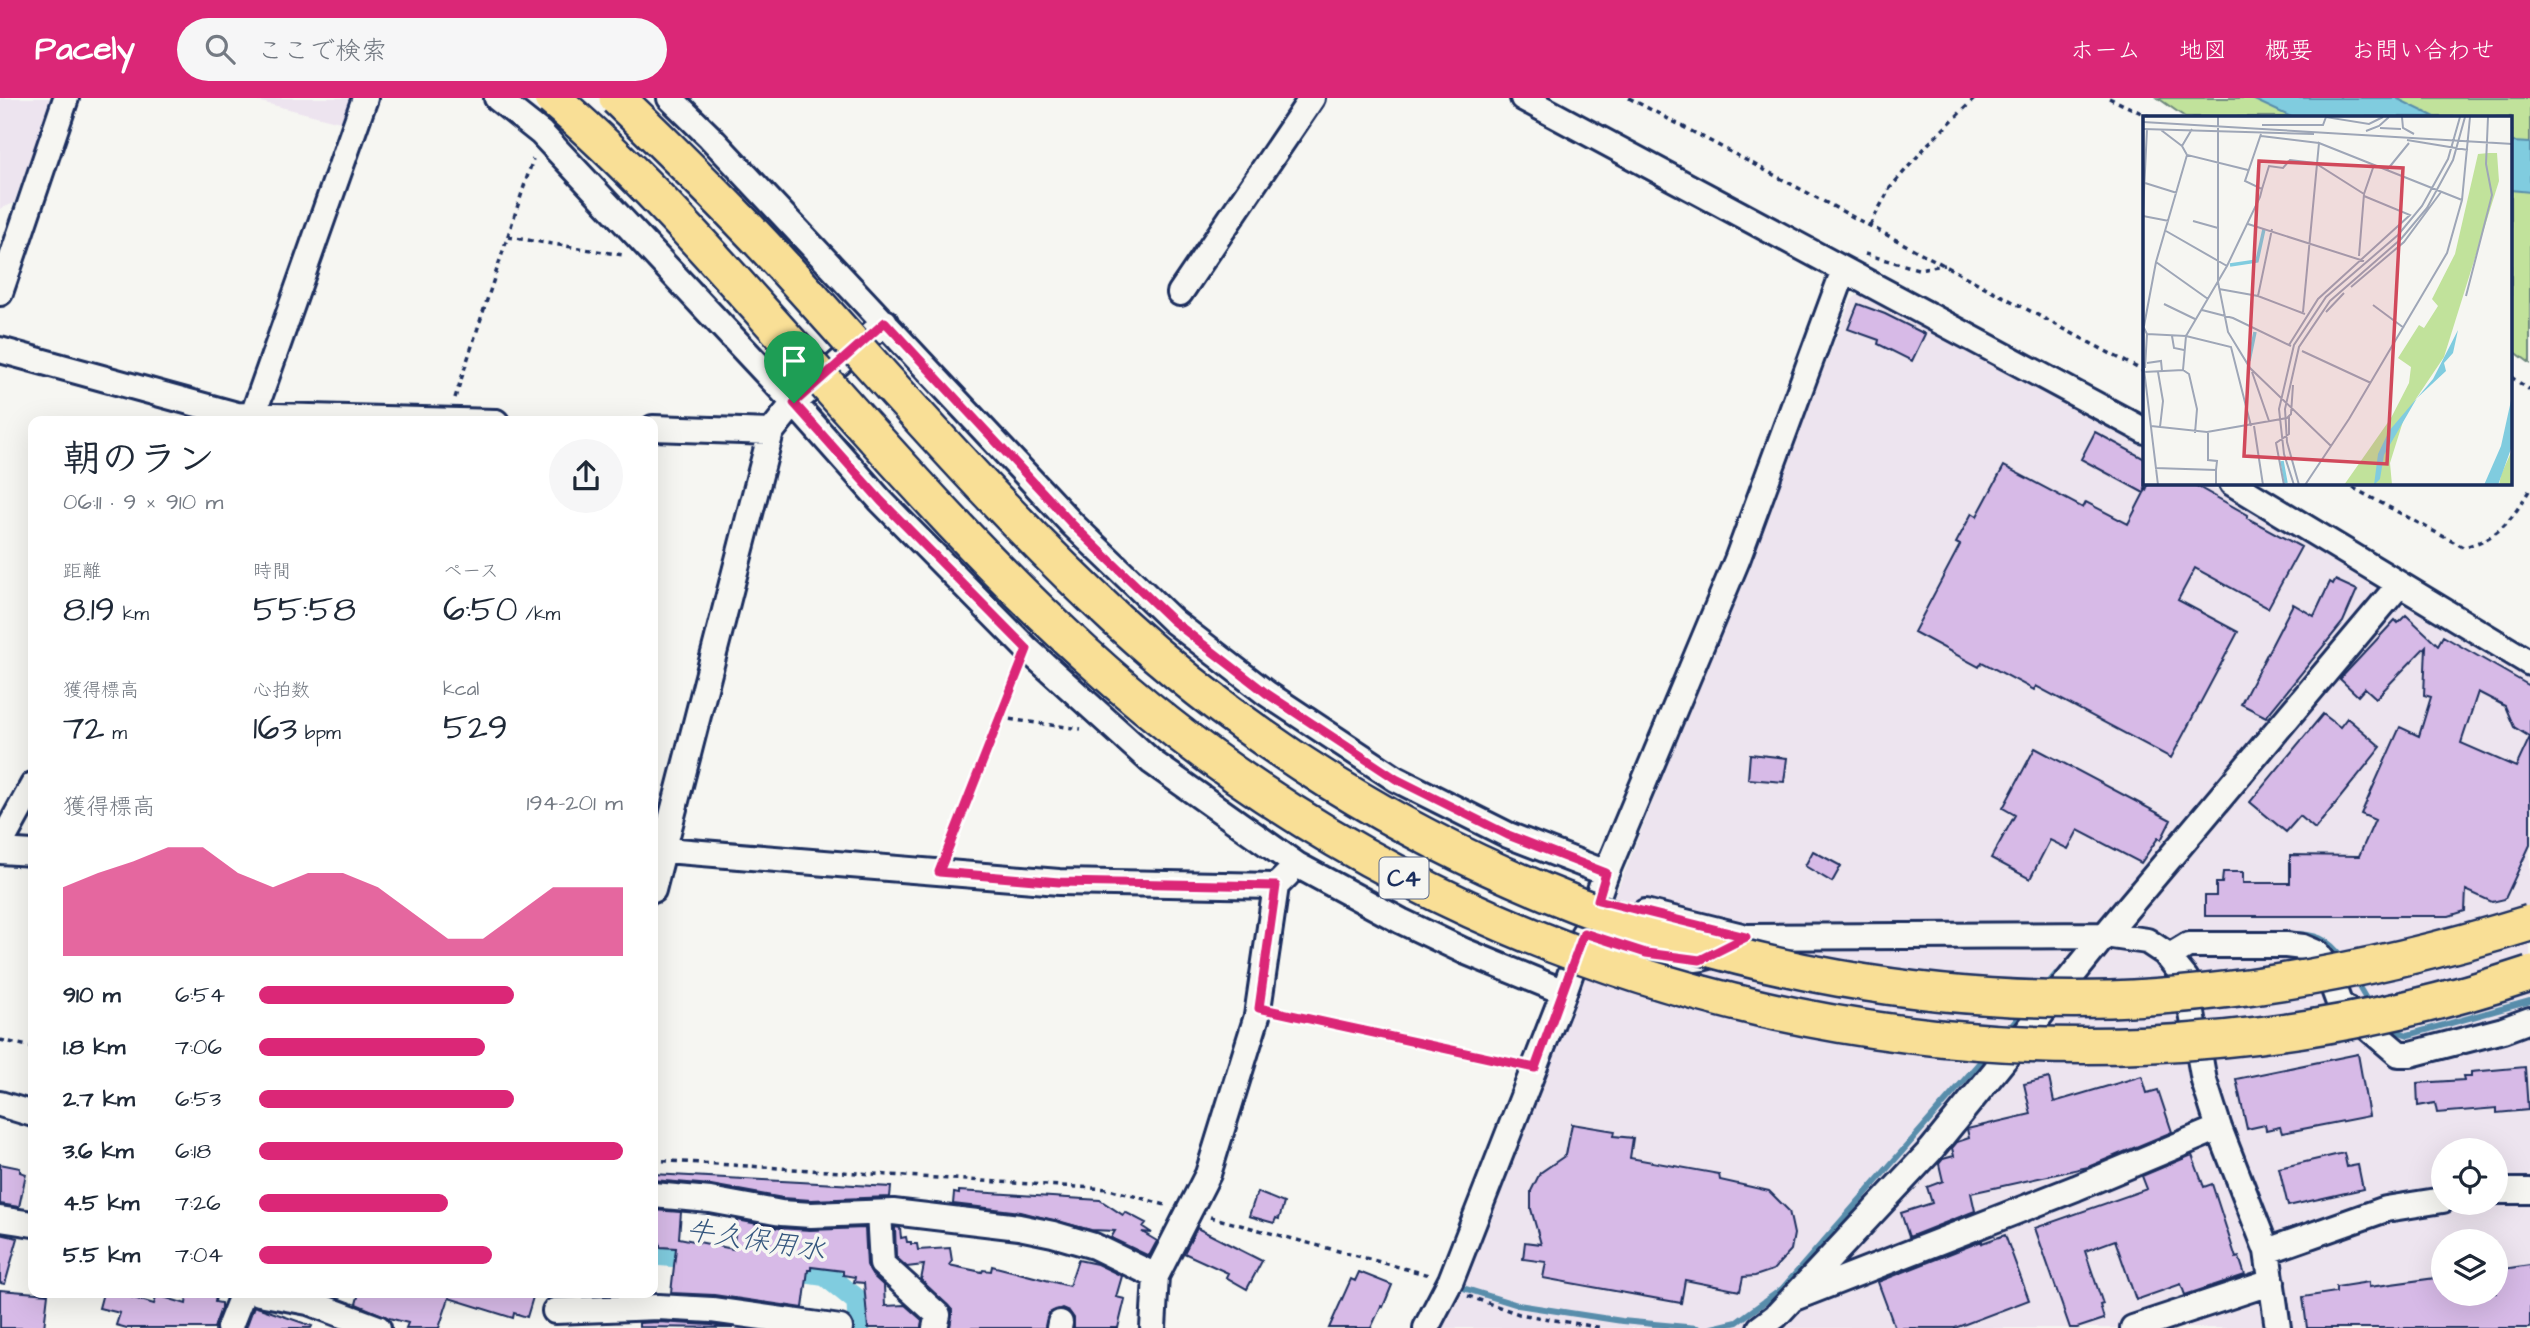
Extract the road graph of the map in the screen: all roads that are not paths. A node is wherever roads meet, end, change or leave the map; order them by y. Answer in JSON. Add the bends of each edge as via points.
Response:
{"nodes":[{"id":1,"x":66,"y":98,"type":"edge"},
{"id":2,"x":365,"y":98,"type":"edge"},
{"id":3,"x":497,"y":98,"type":"edge"},
{"id":4,"x":552,"y":98,"type":"edge"},
{"id":5,"x":617,"y":98,"type":"edge"},
{"id":6,"x":670,"y":98,"type":"edge"},
{"id":7,"x":1312,"y":98,"type":"edge"},
{"id":8,"x":1523,"y":98,"type":"edge"},
{"id":9,"x":10,"y":225,"type":"edge"},
{"id":10,"x":1852,"y":263,"type":"junction"},
{"id":11,"x":0,"y":293,"type":"edge"},
{"id":12,"x":1180,"y":293,"type":"dead end"},
{"id":13,"x":885,"y":322,"type":"junction"},
{"id":14,"x":0,"y":350,"type":"edge"},
{"id":15,"x":794,"y":403,"type":"junction"},
{"id":16,"x":237,"y":416,"type":"edge"},
{"id":17,"x":241,"y":416,"type":"edge"},
{"id":18,"x":658,"y":428,"type":"edge"},
{"id":19,"x":2143,"y":430,"type":"edge"},
{"id":20,"x":771,"y":432,"type":"junction"},
{"id":21,"x":2235,"y":485,"type":"edge"},
{"id":22,"x":2399,"y":585,"type":"junction"},
{"id":23,"x":2530,"y":663,"type":"edge"},
{"id":24,"x":28,"y":794,"type":"edge"},
{"id":25,"x":0,"y":845,"type":"edge"},
{"id":26,"x":658,"y":848,"type":"edge"},
{"id":27,"x":0,"y":851,"type":"edge"},
{"id":28,"x":28,"y":853,"type":"edge"},
{"id":29,"x":1297,"y":865,"type":"junction"},
{"id":30,"x":1606,"y":873,"type":"junction"},
{"id":31,"x":1276,"y":886,"type":"junction"},
{"id":32,"x":1598,"y":900,"type":"junction"},
{"id":33,"x":2530,"y":923,"type":"edge"},
{"id":34,"x":1584,"y":933,"type":"junction"},
{"id":35,"x":2105,"y":935,"type":"junction"},
{"id":36,"x":1746,"y":937,"type":"junction"},
{"id":37,"x":2168,"y":957,"type":"junction"},
{"id":38,"x":2530,"y":974,"type":"edge"},
{"id":39,"x":1564,"y":992,"type":"junction"},
{"id":40,"x":2530,"y":1020,"type":"edge"},
{"id":41,"x":0,"y":1104,"type":"edge"},
{"id":42,"x":28,"y":1112,"type":"edge"},
{"id":43,"x":2219,"y":1128,"type":"junction"},
{"id":44,"x":2508,"y":1191,"type":"edge"},
{"id":45,"x":2530,"y":1191,"type":"edge"},
{"id":46,"x":658,"y":1195,"type":"edge"},
{"id":47,"x":2431,"y":1202,"type":"edge"},
{"id":48,"x":879,"y":1213,"type":"junction"},
{"id":49,"x":0,"y":1219,"type":"edge"},
{"id":50,"x":28,"y":1223,"type":"edge"},
{"id":51,"x":2267,"y":1251,"type":"junction"},
{"id":52,"x":1156,"y":1276,"type":"junction"},
{"id":53,"x":2272,"y":1282,"type":"junction"},
{"id":54,"x":241,"y":1298,"type":"edge"},
{"id":55,"x":286,"y":1298,"type":"edge"},
{"id":56,"x":1788,"y":1301,"type":"junction"},
{"id":57,"x":555,"y":1311,"type":"edge"},
{"id":58,"x":229,"y":1328,"type":"edge"},
{"id":59,"x":379,"y":1328,"type":"edge"},
{"id":60,"x":840,"y":1328,"type":"edge"},
{"id":61,"x":934,"y":1328,"type":"edge"},
{"id":62,"x":1153,"y":1328,"type":"edge"},
{"id":63,"x":1426,"y":1328,"type":"edge"},
{"id":64,"x":1760,"y":1328,"type":"edge"},
{"id":65,"x":2133,"y":1328,"type":"edge"},
{"id":66,"x":2278,"y":1328,"type":"edge"}],
"edges":[{"from":1,"to":9,"type":"street"},
{"from":2,"to":17,"type":"street"},
{"from":3,"to":15,"type":"street","via":[[541,133]]},
{"from":4,"to":38,"type":"highway","number":"C4","bridge":true,"via":[[667,208],[922,491],[1083,653],[1191,743],[1309,825],[1435,895],[1500,924],[1632,973],[1727,1000],[1910,1036],[2006,1044],[2109,1047],[2209,1041],[2398,1010]]},
{"from":5,"to":33,"type":"highway","number":"C4","bridge":true,"via":[[780,263],[1036,542],[1165,662],[1330,783],[1388,818],[1517,881],[1644,929],[1738,957],[1879,984],[2013,997],[2108,999],[2298,980],[2387,962]]},
{"from":6,"to":13,"type":"street"},
{"from":7,"to":12,"type":"street"},
{"from":8,"to":10,"type":"street"},
{"from":9,"to":11,"type":"street"},
{"from":10,"to":19,"type":"street"},
{"from":10,"to":30,"type":"street","via":[[1737,560]]},
{"from":13,"to":15,"type":"street"},
{"from":13,"to":30,"type":"street","via":[[1073,525],[1173,621],[1266,693],[1396,779],[1508,835]]},
{"from":14,"to":16,"type":"street"},
{"from":15,"to":20,"type":"street"},
{"from":15,"to":29,"type":"street","via":[[881,501],[1027,649],[1152,762]]},
{"from":18,"to":20,"type":"street"},
{"from":20,"to":26,"type":"street"},
{"from":21,"to":22,"type":"street"},
{"from":22,"to":23,"type":"street"},
{"from":22,"to":35,"type":"street"},
{"from":24,"to":25,"type":"street"},
{"from":26,"to":31,"type":"street","via":[[1059,882]]},
{"from":27,"to":28,"type":"street"},
{"from":29,"to":31,"type":"street"},
{"from":29,"to":39,"type":"street","via":[[1464,951]]},
{"from":30,"to":32,"type":"street"},
{"from":31,"to":52,"type":"street","via":[[1259,1008],[1208,1174]]},
{"from":32,"to":34,"type":"street"},
{"from":32,"to":36,"type":"street"},
{"from":34,"to":36,"type":"street","via":[[1646,953],[1700,960]]},
{"from":34,"to":39,"type":"street"},
{"from":35,"to":36,"type":"street"},
{"from":35,"to":37,"type":"street","via":[[2147,941]]},
{"from":35,"to":56,"type":"street","via":[[1931,1150]]},
{"from":37,"to":40,"type":"street","via":[[2188,945],[2303,947],[2324,961],[2339,1003],[2399,1054]]},
{"from":37,"to":43,"type":"street","via":[[2186,979],[2204,1081]]},
{"from":39,"to":63,"type":"street","via":[[1451,1280]]},
{"from":41,"to":42,"type":"street"},
{"from":43,"to":51,"type":"street"},
{"from":43,"to":56,"type":"street"},
{"from":44,"to":45,"type":"street"},
{"from":46,"to":48,"type":"street","via":[[781,1213]]},
{"from":47,"to":51,"type":"street","via":[[2386,1209]]},
{"from":48,"to":52,"type":"street","via":[[1053,1234],[1094,1245]]},
{"from":48,"to":61,"type":"street","via":[[882,1264],[902,1291],[937,1315]]},
{"from":49,"to":50,"type":"street"},
{"from":51,"to":53,"type":"street"},
{"from":52,"to":62,"type":"street"},
{"from":53,"to":65,"type":"street"},
{"from":53,"to":66,"type":"street"},
{"from":54,"to":58,"type":"street"},
{"from":55,"to":59,"type":"street"},
{"from":56,"to":64,"type":"street"},
{"from":57,"to":60,"type":"street","via":[[712,1310]]}]}
